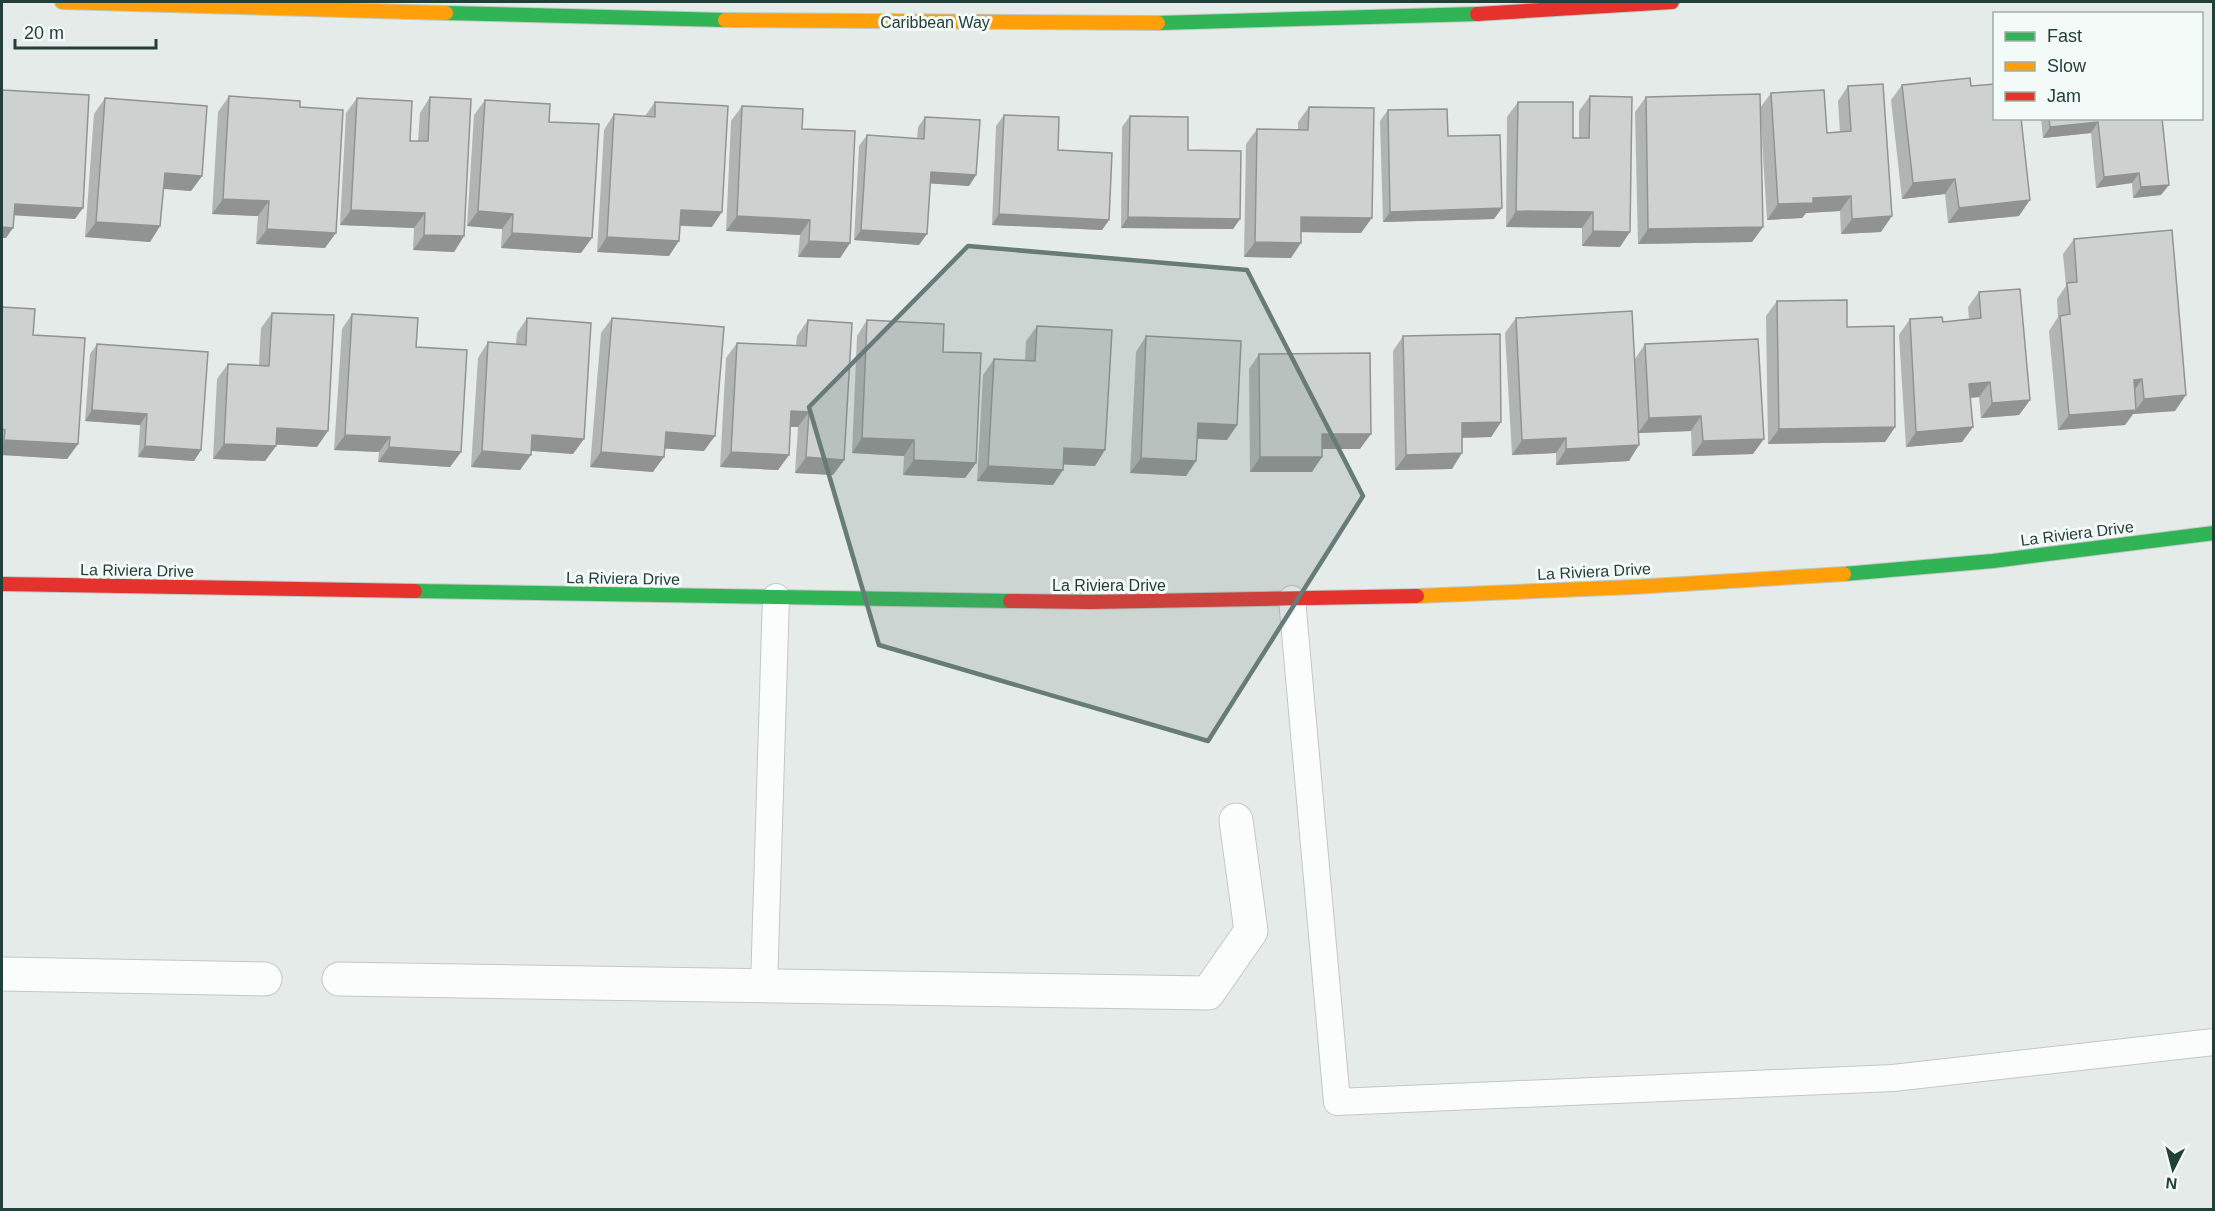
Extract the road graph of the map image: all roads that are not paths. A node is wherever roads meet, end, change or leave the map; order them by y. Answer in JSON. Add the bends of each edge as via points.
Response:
{"nodes":[{"id":1,"x":62,"y":2,"type":"edge"},
{"id":2,"x":1672,"y":2,"type":"edge"},
{"id":3,"x":593,"y":8,"type":"edge"},
{"id":4,"x":1276,"y":12,"type":"edge"},
{"id":5,"x":2214,"y":533,"type":"edge"},
{"id":6,"x":2,"y":584,"type":"edge"},
{"id":7,"x":776,"y":597,"type":"junction"},
{"id":8,"x":1292,"y":599,"type":"junction"},
{"id":9,"x":1236,"y":820,"type":"dead end"},
{"id":10,"x":2,"y":974,"type":"edge"},
{"id":11,"x":265,"y":979,"type":"dead end"},
{"id":12,"x":339,"y":979,"type":"dead end"},
{"id":13,"x":764,"y":986,"type":"junction"},
{"id":14,"x":2214,"y":1042,"type":"edge"}],
"edges":[{"from":1,"to":3,"type":"street","name":"Caribbean Way"},
{"from":2,"to":4,"type":"street","name":"Caribbean Way"},
{"from":3,"to":4,"type":"street","name":"Caribbean Way","via":[[896,22]]},
{"from":5,"to":8,"type":"street","name":"La Riviera Drive","via":[[1961,564],[1613,588]]},
{"from":6,"to":7,"type":"street","name":"La Riviera Drive"},
{"from":7,"to":8,"type":"street","name":"La Riviera Drive","via":[[1089,602]]},
{"from":7,"to":13,"type":"lane"},
{"from":8,"to":14,"type":"lane","via":[[1337,1102],[1893,1078]]},
{"from":9,"to":13,"type":"street","via":[[1251,931],[1208,993]]},
{"from":10,"to":11,"type":"street"},
{"from":12,"to":13,"type":"street"}]}
